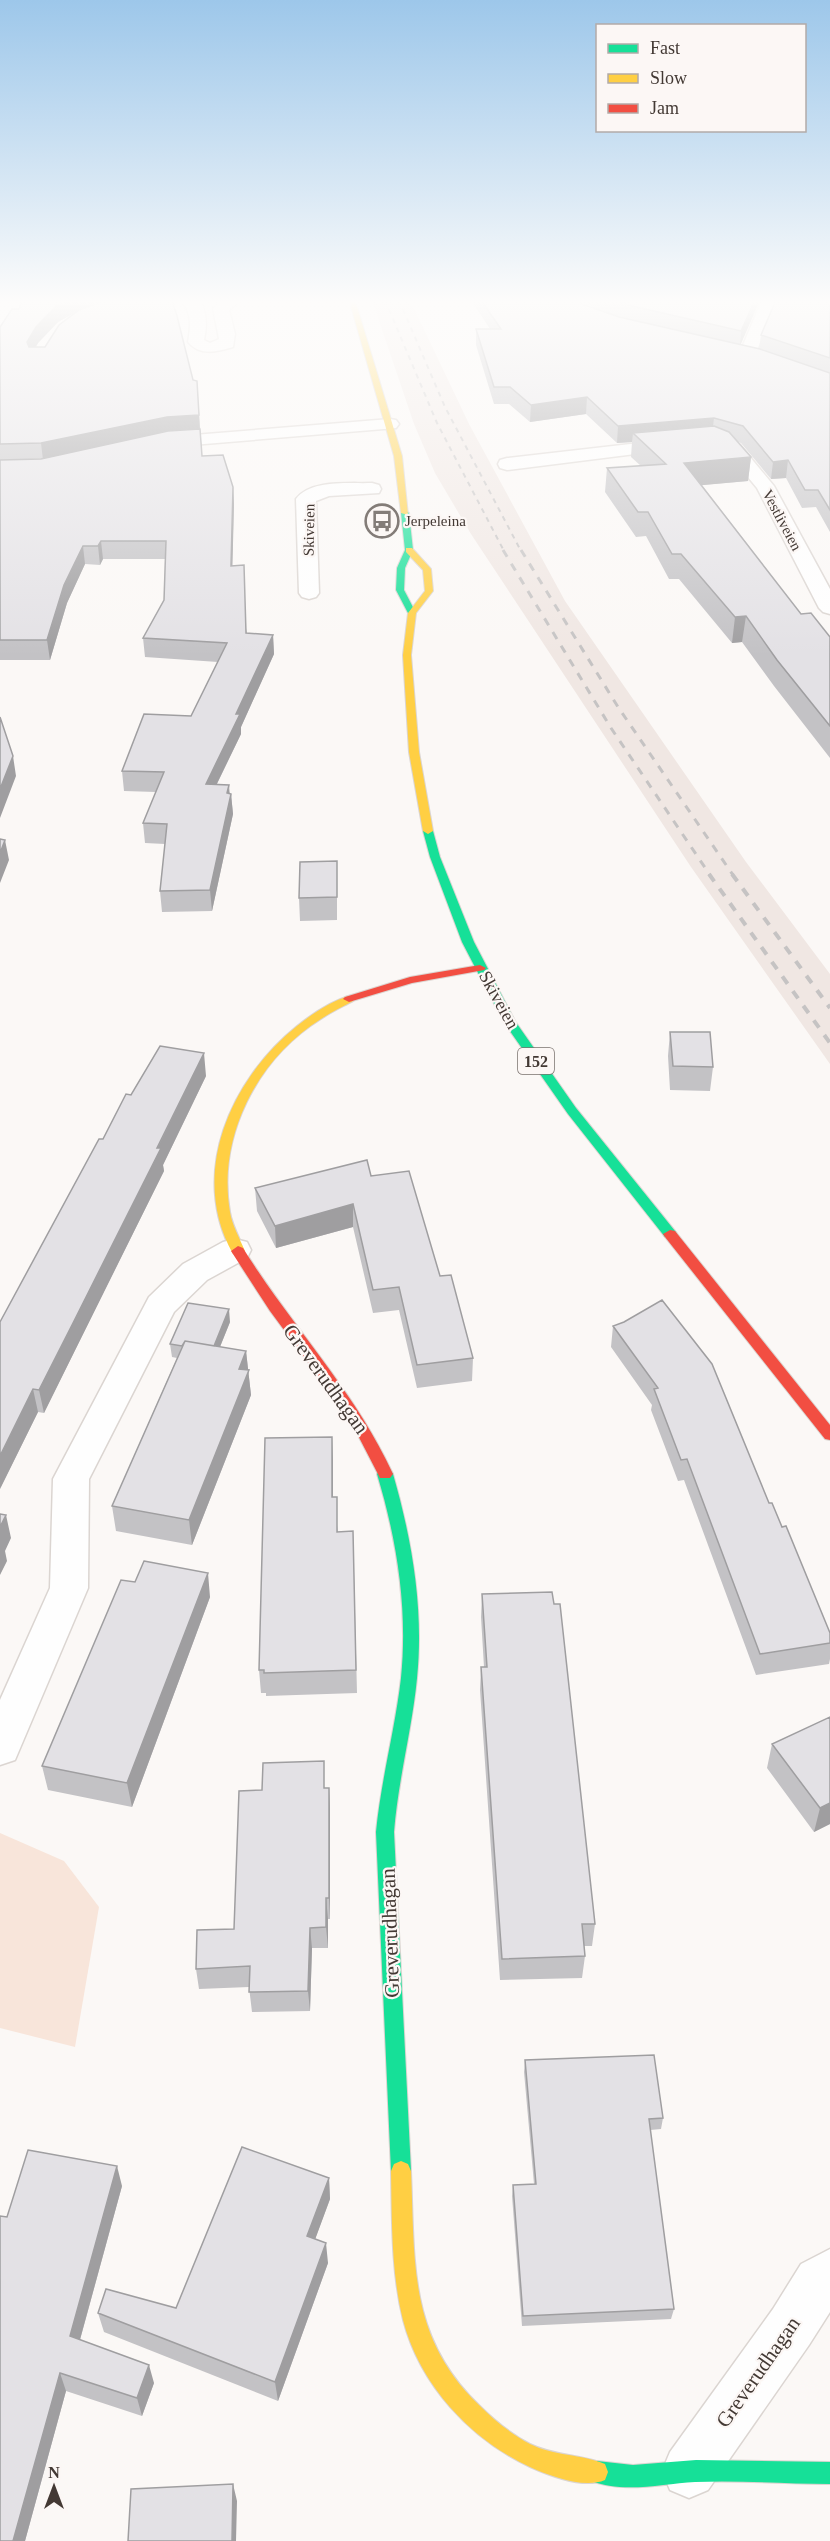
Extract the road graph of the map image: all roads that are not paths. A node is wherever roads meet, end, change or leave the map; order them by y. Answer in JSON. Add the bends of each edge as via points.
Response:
{"nodes":[{"id":1,"x":388,"y":419,"type":"edge"},
{"id":2,"x":390,"y":424,"type":"junction"},
{"id":3,"x":137,"y":446,"type":"edge"},
{"id":4,"x":507,"y":464,"type":"dead end"},
{"id":5,"x":372,"y":489,"type":"dead end"},
{"id":6,"x":409,"y":550,"type":"junction"},
{"id":7,"x":309,"y":593,"type":"dead end"},
{"id":8,"x":830,"y":608,"type":"edge"},
{"id":9,"x":412,"y":613,"type":"junction"},
{"id":10,"x":480,"y":968,"type":"junction"},
{"id":11,"x":235,"y":1250,"type":"junction"},
{"id":12,"x":830,"y":1435,"type":"edge"},
{"id":13,"x":0,"y":1747,"type":"edge"},
{"id":14,"x":830,"y":2275,"type":"edge"},
{"id":15,"x":689,"y":2471,"type":"junction"},
{"id":16,"x":830,"y":2473,"type":"edge"}],
"edges":[{"from":1,"to":2,"type":"main road"},
{"from":2,"to":3,"type":"street"},
{"from":2,"to":6,"type":"main road","via":[[398,456]]},
{"from":4,"to":8,"type":"street","name":"Vestliveien","via":[[683,443],[712,442],[734,449],[765,486]]},
{"from":5,"to":7,"type":"street","name":"Skiveien","via":[[325,491],[306,499]]},
{"from":6,"to":9,"type":"main road","via":[[401,568],[400,590]]},
{"from":6,"to":9,"type":"main road","name":"Skiveien","number":"152","via":[[427,569],[429,591]]},
{"from":9,"to":10,"type":"main road","name":"Skiveien","number":"152","via":[[407,655],[421,801],[444,885]]},
{"from":10,"to":11,"type":"main road","name":"Greverudhagan","via":[[403,980],[352,995],[309,1021],[275,1051],[255,1077],[228,1129],[220,1163],[220,1198]]},
{"from":10,"to":12,"type":"main road","name":"Skiveien","number":"152","via":[[525,1045],[566,1103]]},
{"from":11,"to":13,"type":"street","via":[[195,1272],[161,1305],[71,1479],[69,1588]]},
{"from":11,"to":15,"type":"main road","name":"Greverudhagan","via":[[266,1298],[345,1396],[374,1445],[391,1493],[408,1582],[410,1672],[386,1820],[395,2067],[410,2305],[421,2346],[447,2388],[490,2431],[543,2461],[625,2477]]},
{"from":14,"to":15,"type":"street","name":"Greverudhagan","via":[[819,2282]]},
{"from":15,"to":16,"type":"main road","name":"Greverudhagan"}]}
